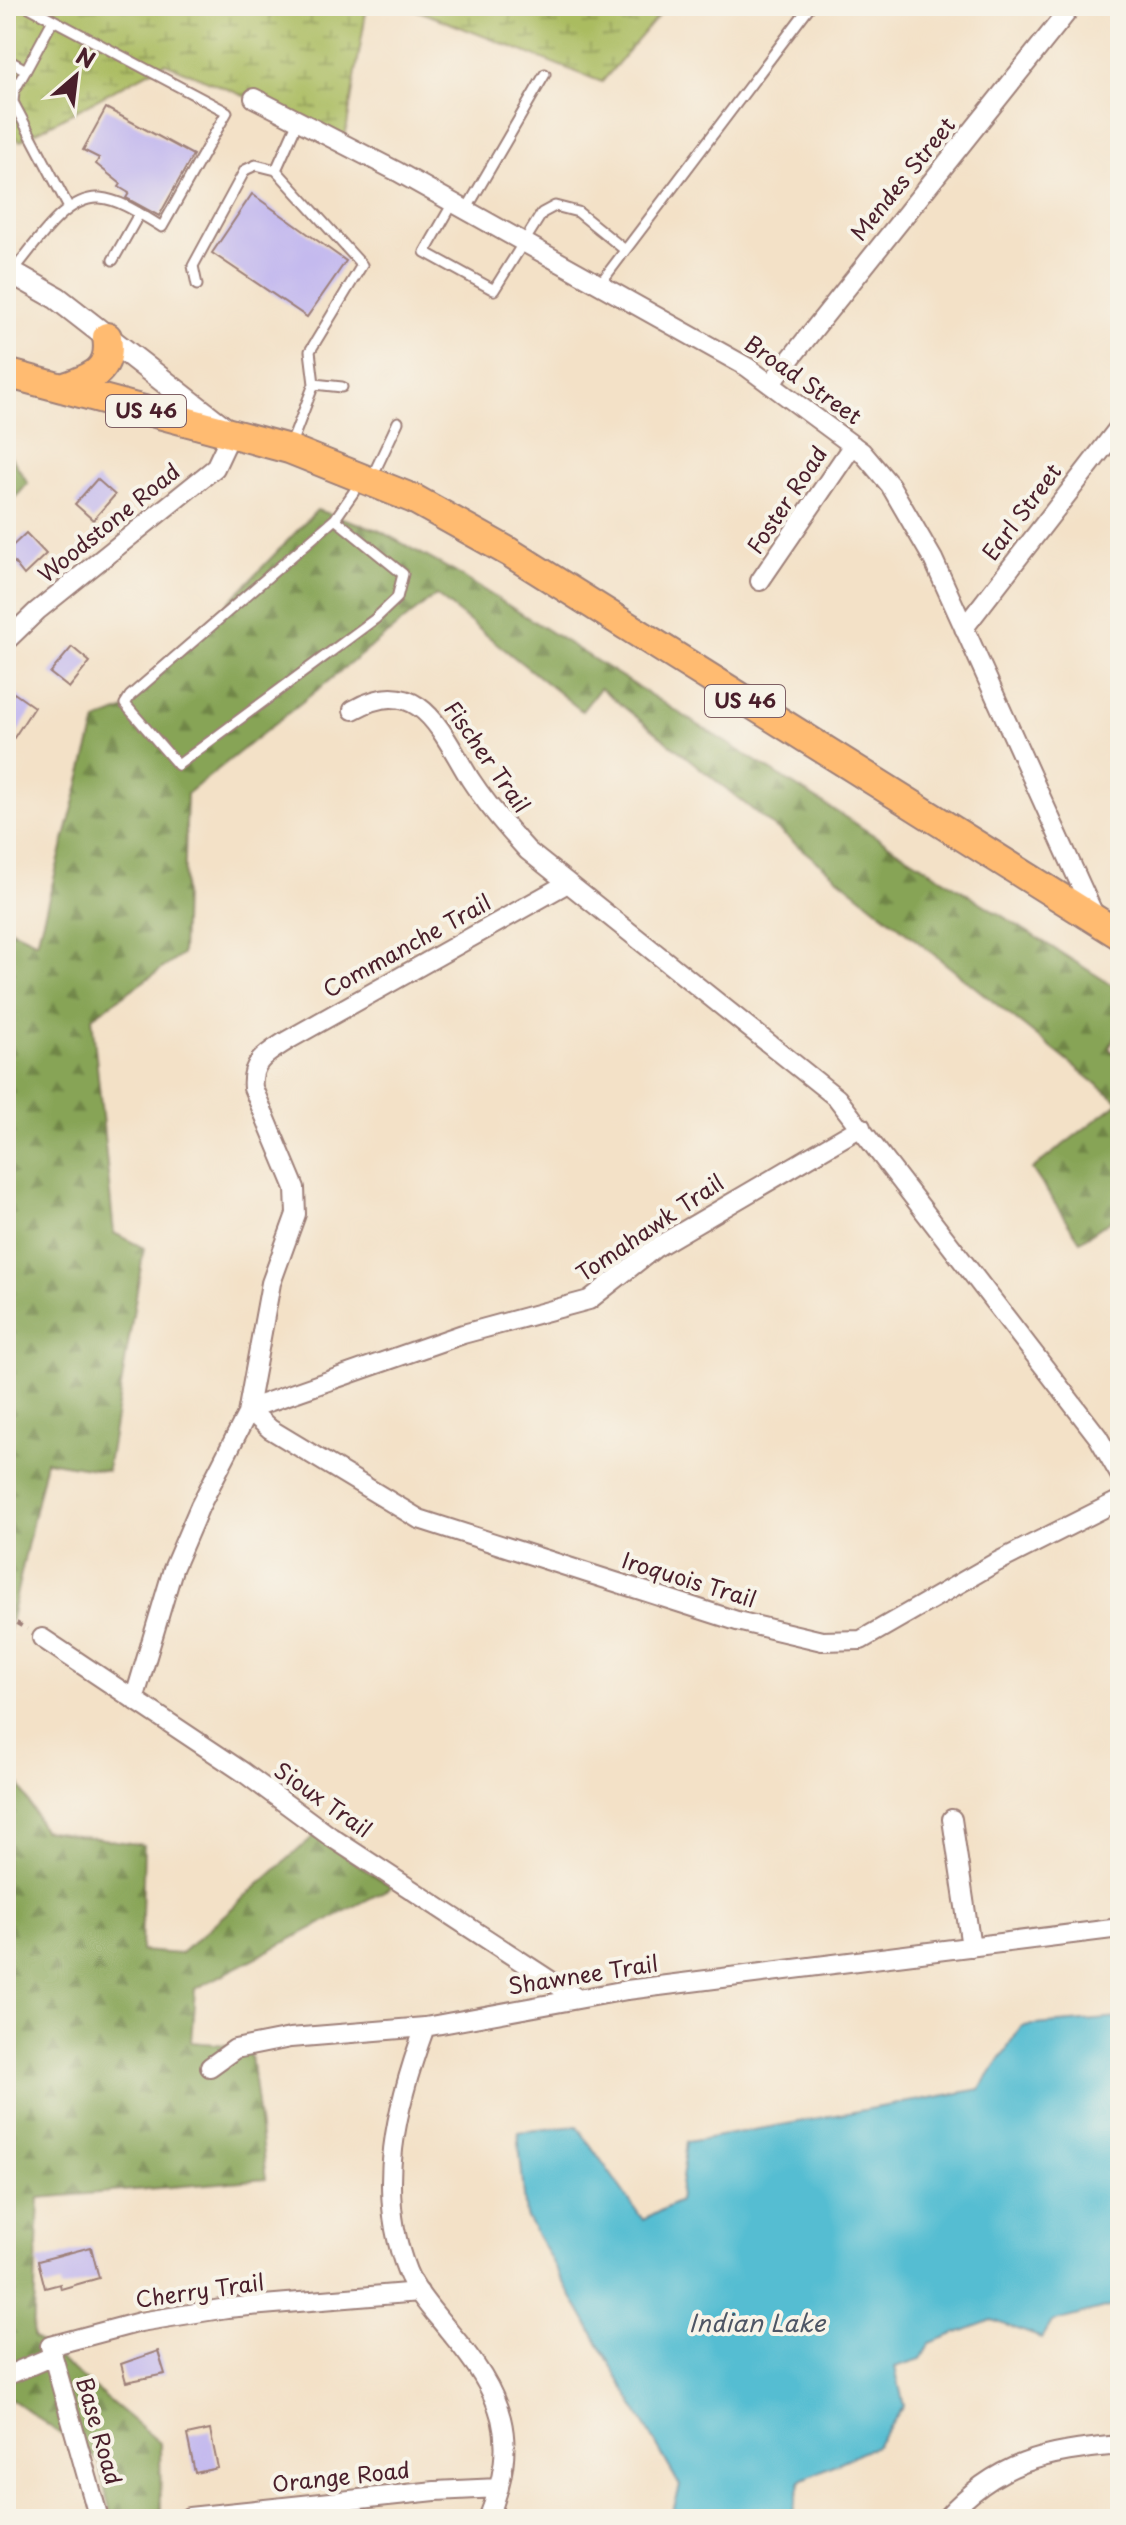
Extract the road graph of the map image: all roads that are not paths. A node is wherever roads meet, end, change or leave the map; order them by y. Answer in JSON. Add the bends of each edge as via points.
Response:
{"nodes":[{"id":1,"x":27,"y":6,"type":"edge"},
{"id":2,"x":810,"y":6,"type":"edge"},
{"id":3,"x":1072,"y":6,"type":"edge"},
{"id":4,"x":53,"y":20,"type":"junction"},
{"id":5,"x":6,"y":59,"type":"edge"},
{"id":6,"x":26,"y":70,"type":"junction"},
{"id":7,"x":545,"y":74,"type":"dead end"},
{"id":8,"x":254,"y":98,"type":"dead end"},
{"id":9,"x":298,"y":121,"type":"junction"},
{"id":10,"x":276,"y":170,"type":"junction"},
{"id":11,"x":459,"y":206,"type":"junction"},
{"id":12,"x":69,"y":208,"type":"junction"},
{"id":13,"x":139,"y":214,"type":"junction"},
{"id":14,"x":521,"y":242,"type":"junction"},
{"id":15,"x":625,"y":250,"type":"junction"},
{"id":16,"x":113,"y":260,"type":"dead end"},
{"id":17,"x":9,"y":270,"type":"edge"},
{"id":18,"x":197,"y":285,"type":"dead end"},
{"id":19,"x":599,"y":285,"type":"junction"},
{"id":20,"x":107,"y":337,"type":"junction"},
{"id":21,"x":6,"y":373,"type":"edge"},
{"id":22,"x":771,"y":383,"type":"junction"},
{"id":23,"x":314,"y":384,"type":"junction"},
{"id":24,"x":342,"y":387,"type":"dead end"},
{"id":25,"x":62,"y":388,"type":"junction"},
{"id":26,"x":398,"y":422,"type":"dead end"},
{"id":27,"x":1120,"y":426,"type":"edge"},
{"id":28,"x":231,"y":434,"type":"junction"},
{"id":29,"x":853,"y":445,"type":"junction"},
{"id":30,"x":289,"y":449,"type":"junction"},
{"id":31,"x":367,"y":479,"type":"junction"},
{"id":32,"x":335,"y":519,"type":"junction"},
{"id":33,"x":760,"y":581,"type":"dead end"},
{"id":34,"x":964,"y":628,"type":"junction"},
{"id":35,"x":6,"y":641,"type":"edge"},
{"id":36,"x":353,"y":710,"type":"dead end"},
{"id":37,"x":566,"y":884,"type":"junction"},
{"id":38,"x":1108,"y":928,"type":"edge"},
{"id":39,"x":861,"y":1127,"type":"junction"},
{"id":40,"x":248,"y":1409,"type":"junction"},
{"id":41,"x":1120,"y":1475,"type":"edge"},
{"id":42,"x":1120,"y":1500,"type":"edge"},
{"id":43,"x":42,"y":1638,"type":"road end"},
{"id":44,"x":134,"y":1700,"type":"junction"},
{"id":45,"x":952,"y":1819,"type":"dead end"},
{"id":46,"x":1120,"y":1928,"type":"edge"},
{"id":47,"x":971,"y":1947,"type":"junction"},
{"id":48,"x":577,"y":1998,"type":"junction"},
{"id":49,"x":425,"y":2027,"type":"junction"},
{"id":50,"x":210,"y":2067,"type":"dead end"},
{"id":51,"x":419,"y":2292,"type":"junction"},
{"id":52,"x":53,"y":2356,"type":"junction"},
{"id":53,"x":6,"y":2376,"type":"edge"},
{"id":54,"x":1120,"y":2445,"type":"edge"},
{"id":55,"x":499,"y":2488,"type":"junction"},
{"id":56,"x":189,"y":2517,"type":"edge"},
{"id":57,"x":99,"y":2519,"type":"edge"},
{"id":58,"x":488,"y":2519,"type":"edge"},
{"id":59,"x":945,"y":2519,"type":"edge"}],
"edges":[{"from":1,"to":4,"type":"lane"},
{"from":2,"to":15,"type":"lane"},
{"from":3,"to":22,"type":"street","name":"Mendes Street"},
{"from":4,"to":6,"type":"lane"},
{"from":4,"to":13,"type":"lane","via":[[227,112],[162,227]]},
{"from":5,"to":6,"type":"lane"},
{"from":6,"to":12,"type":"lane","via":[[13,102]]},
{"from":7,"to":11,"type":"lane"},
{"from":8,"to":9,"type":"street","name":"Broad Street"},
{"from":9,"to":10,"type":"lane"},
{"from":9,"to":11,"type":"street","name":"Broad Street"},
{"from":10,"to":18,"type":"lane","via":[[256,165],[245,170],[193,266]]},
{"from":10,"to":23,"type":"lane","via":[[362,265],[310,351]]},
{"from":11,"to":14,"type":"street","name":"Broad Street"},
{"from":11,"to":14,"type":"lane","via":[[425,252],[494,290]]},
{"from":12,"to":13,"type":"lane","via":[[98,198]]},
{"from":12,"to":17,"type":"lane"},
{"from":13,"to":16,"type":"lane"},
{"from":14,"to":15,"type":"lane","via":[[542,213],[555,206],[578,212]]},
{"from":14,"to":19,"type":"street","name":"Broad Street"},
{"from":15,"to":19,"type":"lane"},
{"from":17,"to":20,"type":"street"},
{"from":19,"to":22,"type":"street","name":"Broad Street"},
{"from":20,"to":25,"type":"main road","via":[[110,353],[104,367],[96,376]]},
{"from":20,"to":28,"type":"street"},
{"from":21,"to":25,"type":"main road","number":"US 46"},
{"from":22,"to":29,"type":"street","name":"Broad Street"},
{"from":23,"to":24,"type":"lane"},
{"from":23,"to":30,"type":"lane"},
{"from":25,"to":28,"type":"main road","number":"US 46"},
{"from":26,"to":31,"type":"lane"},
{"from":27,"to":34,"type":"street","name":"Earl Street"},
{"from":28,"to":30,"type":"main road","number":"US 46"},
{"from":28,"to":35,"type":"street","name":"Woodstone Road","via":[[215,468]]},
{"from":29,"to":33,"type":"street","name":"Foster Road"},
{"from":29,"to":34,"type":"street","name":"Broad Street","via":[[890,485],[933,559]]},
{"from":30,"to":31,"type":"main road","number":"US 46"},
{"from":31,"to":32,"type":"lane"},
{"from":31,"to":38,"type":"main road","number":"US 46","via":[[509,552]]},
{"from":32,"to":32,"type":"lane","via":[[403,574],[397,598],[178,765],[125,704],[130,696]]},
{"from":34,"to":38,"type":"street","name":"Broad Street"},
{"from":36,"to":37,"type":"street","name":"Fischer Trail","via":[[383,698],[401,699],[433,716],[497,818]]},
{"from":37,"to":39,"type":"street","via":[[837,1098]]},
{"from":37,"to":40,"type":"street","name":"Commanche Trail","via":[[257,1062],[253,1088],[295,1188],[297,1205],[271,1283]]},
{"from":39,"to":40,"type":"street","name":"Tomahawk Trail","via":[[655,1248],[589,1300],[463,1334]]},
{"from":39,"to":41,"type":"street","via":[[1098,1437]]},
{"from":40,"to":42,"type":"street","name":"Iroquois Trail","via":[[270,1429],[419,1519],[721,1616],[822,1641],[861,1640],[995,1563]]},
{"from":40,"to":44,"type":"street","via":[[173,1569]]},
{"from":43,"to":44,"type":"street","name":"Sioux Trail"},
{"from":44,"to":48,"type":"street","name":"Sioux Trail"},
{"from":45,"to":47,"type":"street"},
{"from":46,"to":47,"type":"street"},
{"from":47,"to":48,"type":"street","name":"Shawnee Trail"},
{"from":48,"to":49,"type":"street","name":"Shawnee Trail"},
{"from":49,"to":50,"type":"street","name":"Shawnee Trail","via":[[290,2038],[235,2049]]},
{"from":49,"to":51,"type":"street","via":[[397,2124],[389,2187],[399,2250]]},
{"from":51,"to":52,"type":"street","name":"Cherry Trail","via":[[227,2308],[140,2322],[50,2346]]},
{"from":51,"to":55,"type":"street","via":[[472,2357],[496,2398],[507,2442]]},
{"from":52,"to":53,"type":"street","name":"Cherry Trail"},
{"from":52,"to":57,"type":"street","name":"Base Road"},
{"from":54,"to":59,"type":"street","via":[[1013,2464],[990,2477]]},
{"from":55,"to":56,"type":"street","name":"Orange Road"},
{"from":55,"to":58,"type":"street"}]}
